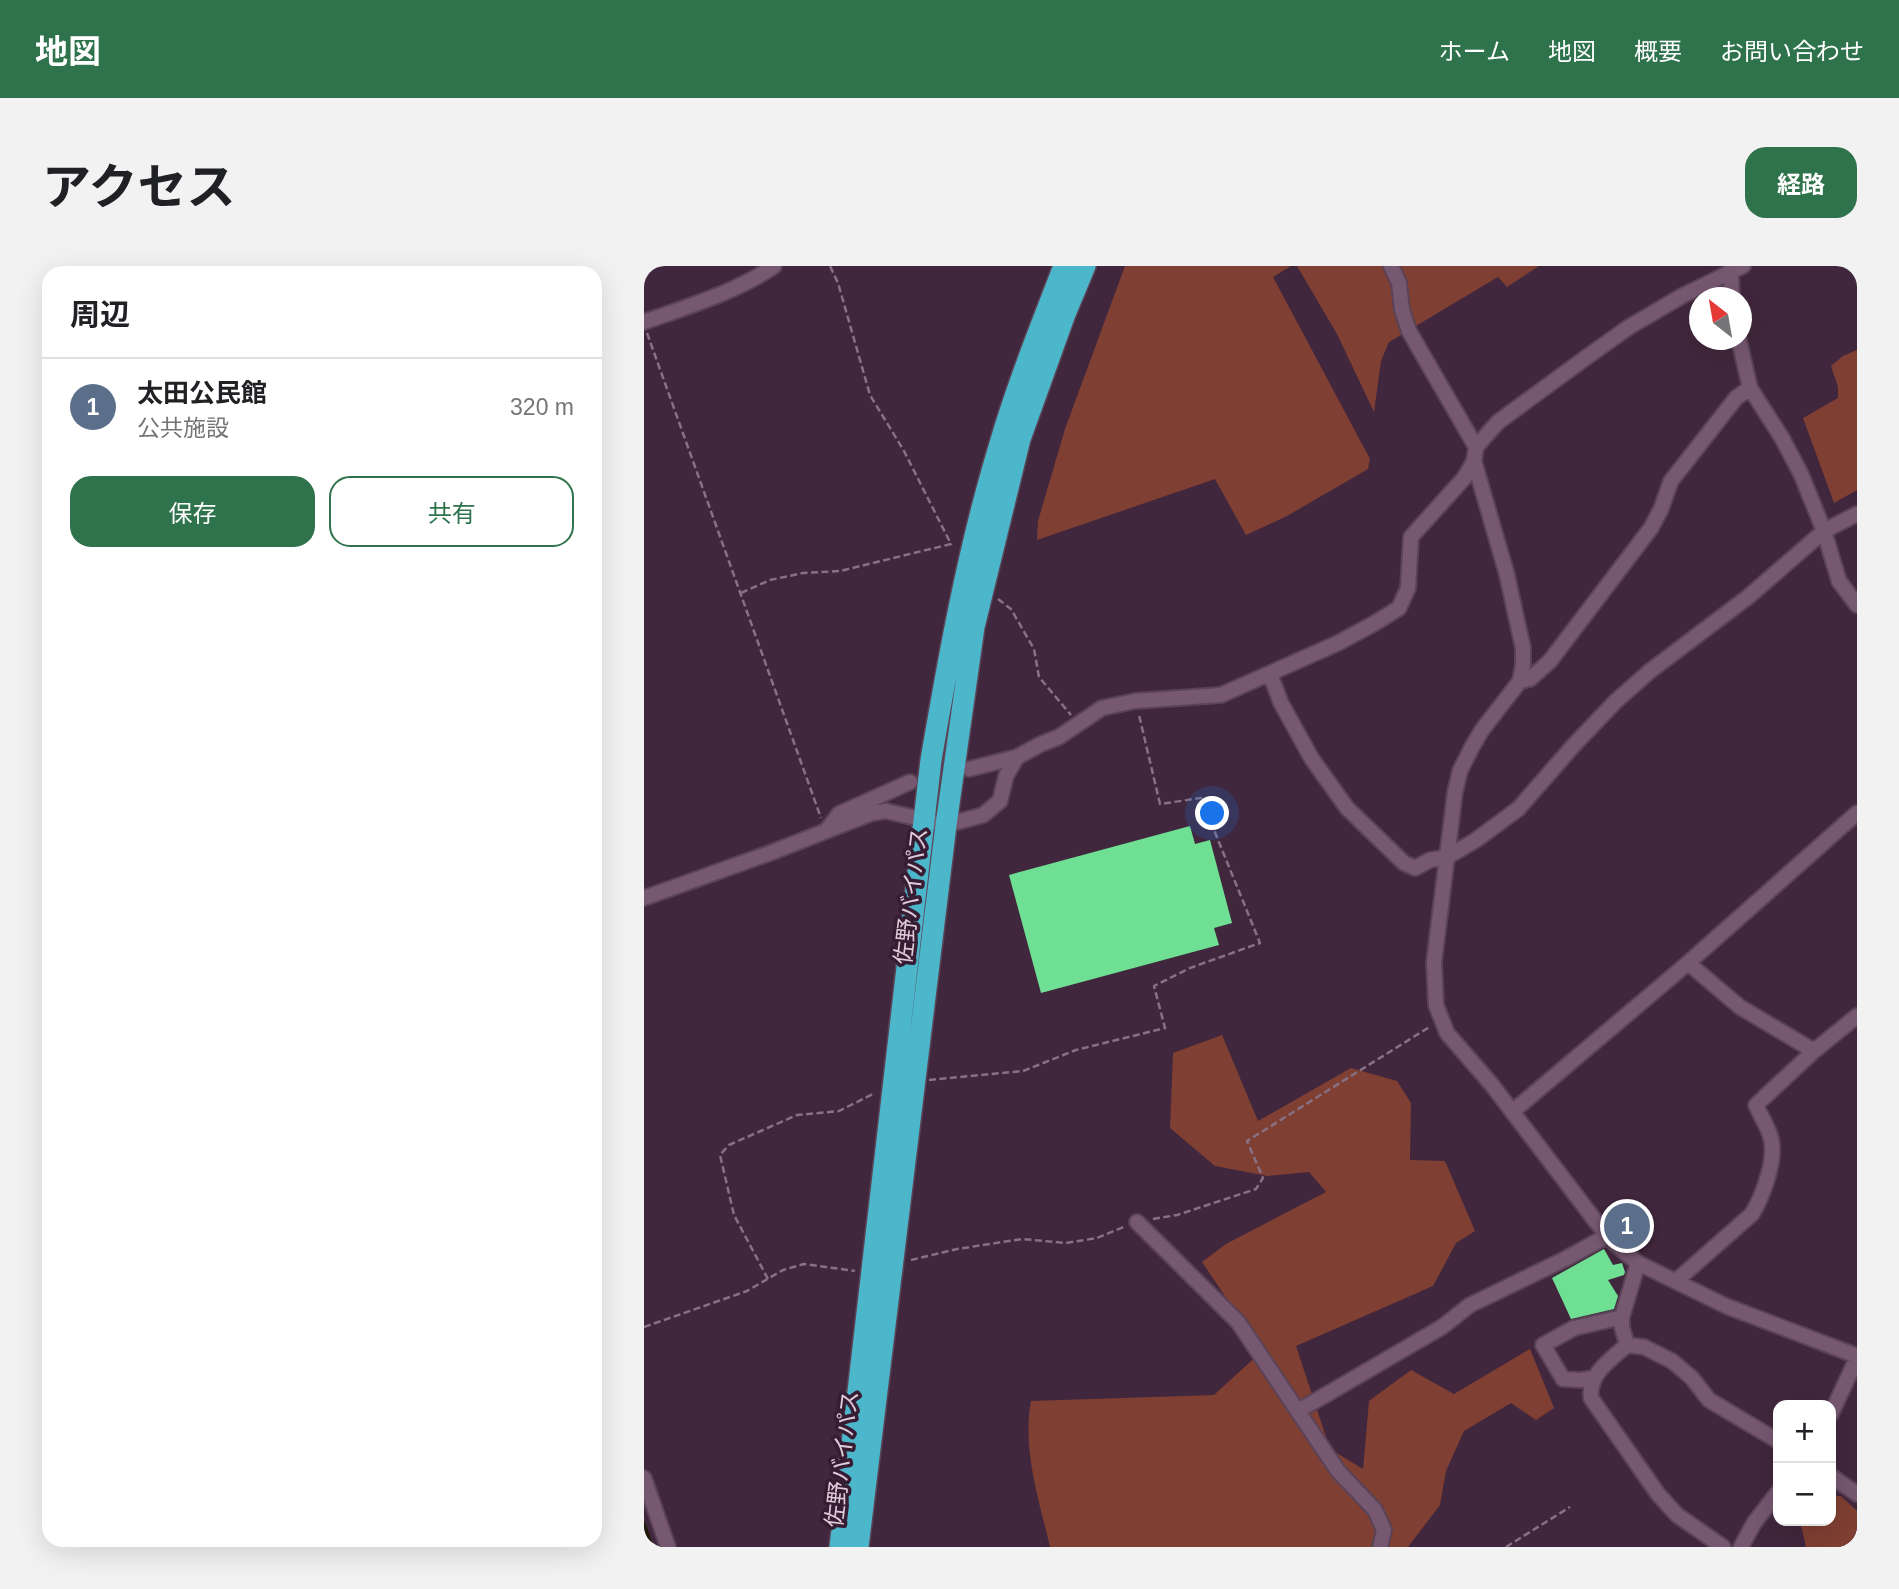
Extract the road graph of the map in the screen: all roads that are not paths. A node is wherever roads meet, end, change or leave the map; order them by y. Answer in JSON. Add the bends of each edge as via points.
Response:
{"nodes":[{"id":1,"x":774,"y":266,"type":"edge"},
{"id":2,"x":1064,"y":266,"type":"edge"},
{"id":3,"x":1085,"y":266,"type":"edge"},
{"id":4,"x":1391,"y":266,"type":"edge"},
{"id":5,"x":1737,"y":269,"type":"edge"},
{"id":6,"x":1734,"y":287,"type":"edge"},
{"id":7,"x":644,"y":323,"type":"edge"},
{"id":8,"x":1741,"y":350,"type":"edge"},
{"id":9,"x":1750,"y":388,"type":"junction"},
{"id":10,"x":1475,"y":454,"type":"junction"},
{"id":11,"x":1857,"y":514,"type":"edge"},
{"id":12,"x":1824,"y":531,"type":"junction"},
{"id":13,"x":1857,"y":604,"type":"edge"},
{"id":14,"x":1270,"y":674,"type":"junction"},
{"id":15,"x":1520,"y":681,"type":"junction"},
{"id":16,"x":1017,"y":757,"type":"junction"},
{"id":17,"x":969,"y":769,"type":"dead end"},
{"id":18,"x":910,"y":782,"type":"dead end"},
{"id":19,"x":1857,"y":813,"type":"edge"},
{"id":20,"x":924,"y":819,"type":"junction"},
{"id":21,"x":946,"y":825,"type":"junction"},
{"id":22,"x":826,"y":831,"type":"junction"},
{"id":23,"x":1447,"y":856,"type":"junction"},
{"id":24,"x":644,"y":898,"type":"edge"},
{"id":25,"x":1688,"y":963,"type":"junction"},
{"id":26,"x":1857,"y":1016,"type":"edge"},
{"id":27,"x":1814,"y":1051,"type":"junction"},
{"id":28,"x":1512,"y":1112,"type":"junction"},
{"id":29,"x":1137,"y":1222,"type":"road end"},
{"id":30,"x":1606,"y":1236,"type":"junction"},
{"id":31,"x":1638,"y":1263,"type":"junction"},
{"id":32,"x":1676,"y":1281,"type":"junction"},
{"id":33,"x":1622,"y":1317,"type":"junction"},
{"id":34,"x":1627,"y":1345,"type":"junction"},
{"id":35,"x":1857,"y":1357,"type":"edge"},
{"id":36,"x":1593,"y":1378,"type":"junction"},
{"id":37,"x":1836,"y":1403,"type":"edge"},
{"id":38,"x":1298,"y":1411,"type":"junction"},
{"id":39,"x":1773,"y":1438,"type":"edge"},
{"id":40,"x":644,"y":1478,"type":"edge"},
{"id":41,"x":1836,"y":1479,"type":"edge"},
{"id":42,"x":1857,"y":1494,"type":"edge"},
{"id":43,"x":1773,"y":1498,"type":"edge"},
{"id":44,"x":668,"y":1547,"type":"edge"},
{"id":45,"x":840,"y":1547,"type":"edge"},
{"id":46,"x":858,"y":1547,"type":"edge"},
{"id":47,"x":1380,"y":1547,"type":"edge"},
{"id":48,"x":1723,"y":1547,"type":"edge"},
{"id":49,"x":1741,"y":1547,"type":"edge"}],
"edges":[{"from":1,"to":7,"type":"street"},
{"from":2,"to":20,"type":"highway","name":"佐野バイパス","via":[[1023,372],[972,548],[942,693]]},
{"from":3,"to":21,"type":"highway","name":"佐野バイパス","via":[[1020,439],[974,627]]},
{"from":4,"to":10,"type":"street","via":[[1409,331]]},
{"from":5,"to":6,"type":"street"},
{"from":5,"to":10,"type":"street","via":[[1611,340],[1498,422]]},
{"from":8,"to":9,"type":"street"},
{"from":9,"to":12,"type":"street","via":[[1801,474]]},
{"from":9,"to":15,"type":"street","via":[[1736,398],[1671,481],[1651,528],[1550,661]]},
{"from":10,"to":14,"type":"street","via":[[1465,477],[1411,537],[1408,588],[1399,608]]},
{"from":10,"to":15,"type":"street","via":[[1518,622],[1523,648]]},
{"from":11,"to":12,"type":"street"},
{"from":12,"to":13,"type":"street","via":[[1839,581]]},
{"from":12,"to":23,"type":"street","via":[[1616,701],[1518,809]]},
{"from":14,"to":16,"type":"street","via":[[1222,695],[1102,708],[1059,737]]},
{"from":14,"to":23,"type":"street","via":[[1312,759],[1347,808],[1404,863],[1415,868]]},
{"from":15,"to":23,"type":"street","via":[[1482,730],[1460,771]]},
{"from":16,"to":17,"type":"street"},
{"from":16,"to":21,"type":"street","via":[[1000,801],[983,815]]},
{"from":18,"to":22,"type":"street","via":[[839,814]]},
{"from":19,"to":25,"type":"street"},
{"from":20,"to":21,"type":"street"},
{"from":20,"to":22,"type":"street","via":[[886,811]]},
{"from":20,"to":45,"type":"highway","name":"佐野バイパス"},
{"from":21,"to":46,"type":"highway","name":"佐野バイパス"},
{"from":22,"to":24,"type":"street"},
{"from":23,"to":28,"type":"street","via":[[1434,962],[1441,1020]]},
{"from":25,"to":27,"type":"street","via":[[1740,1007]]},
{"from":25,"to":28,"type":"street"},
{"from":26,"to":27,"type":"street"},
{"from":27,"to":32,"type":"street","via":[[1756,1105],[1772,1148],[1760,1201],[1752,1214]]},
{"from":28,"to":30,"type":"street"},
{"from":29,"to":38,"type":"street","via":[[1238,1322]]},
{"from":30,"to":31,"type":"street"},
{"from":30,"to":38,"type":"street","via":[[1470,1305],[1442,1327]]},
{"from":31,"to":32,"type":"street"},
{"from":31,"to":33,"type":"street"},
{"from":32,"to":35,"type":"street","via":[[1726,1306]]},
{"from":33,"to":34,"type":"street"},
{"from":33,"to":36,"type":"street","via":[[1574,1328],[1543,1345],[1563,1379]]},
{"from":34,"to":36,"type":"street"},
{"from":34,"to":39,"type":"street","via":[[1672,1362],[1710,1401]]},
{"from":35,"to":37,"type":"street"},
{"from":36,"to":48,"type":"street","via":[[1591,1398],[1658,1494],[1684,1521]]},
{"from":38,"to":47,"type":"street","via":[[1338,1471],[1375,1510],[1384,1530]]},
{"from":40,"to":44,"type":"street"},
{"from":41,"to":42,"type":"street"},
{"from":43,"to":49,"type":"street"}]}
